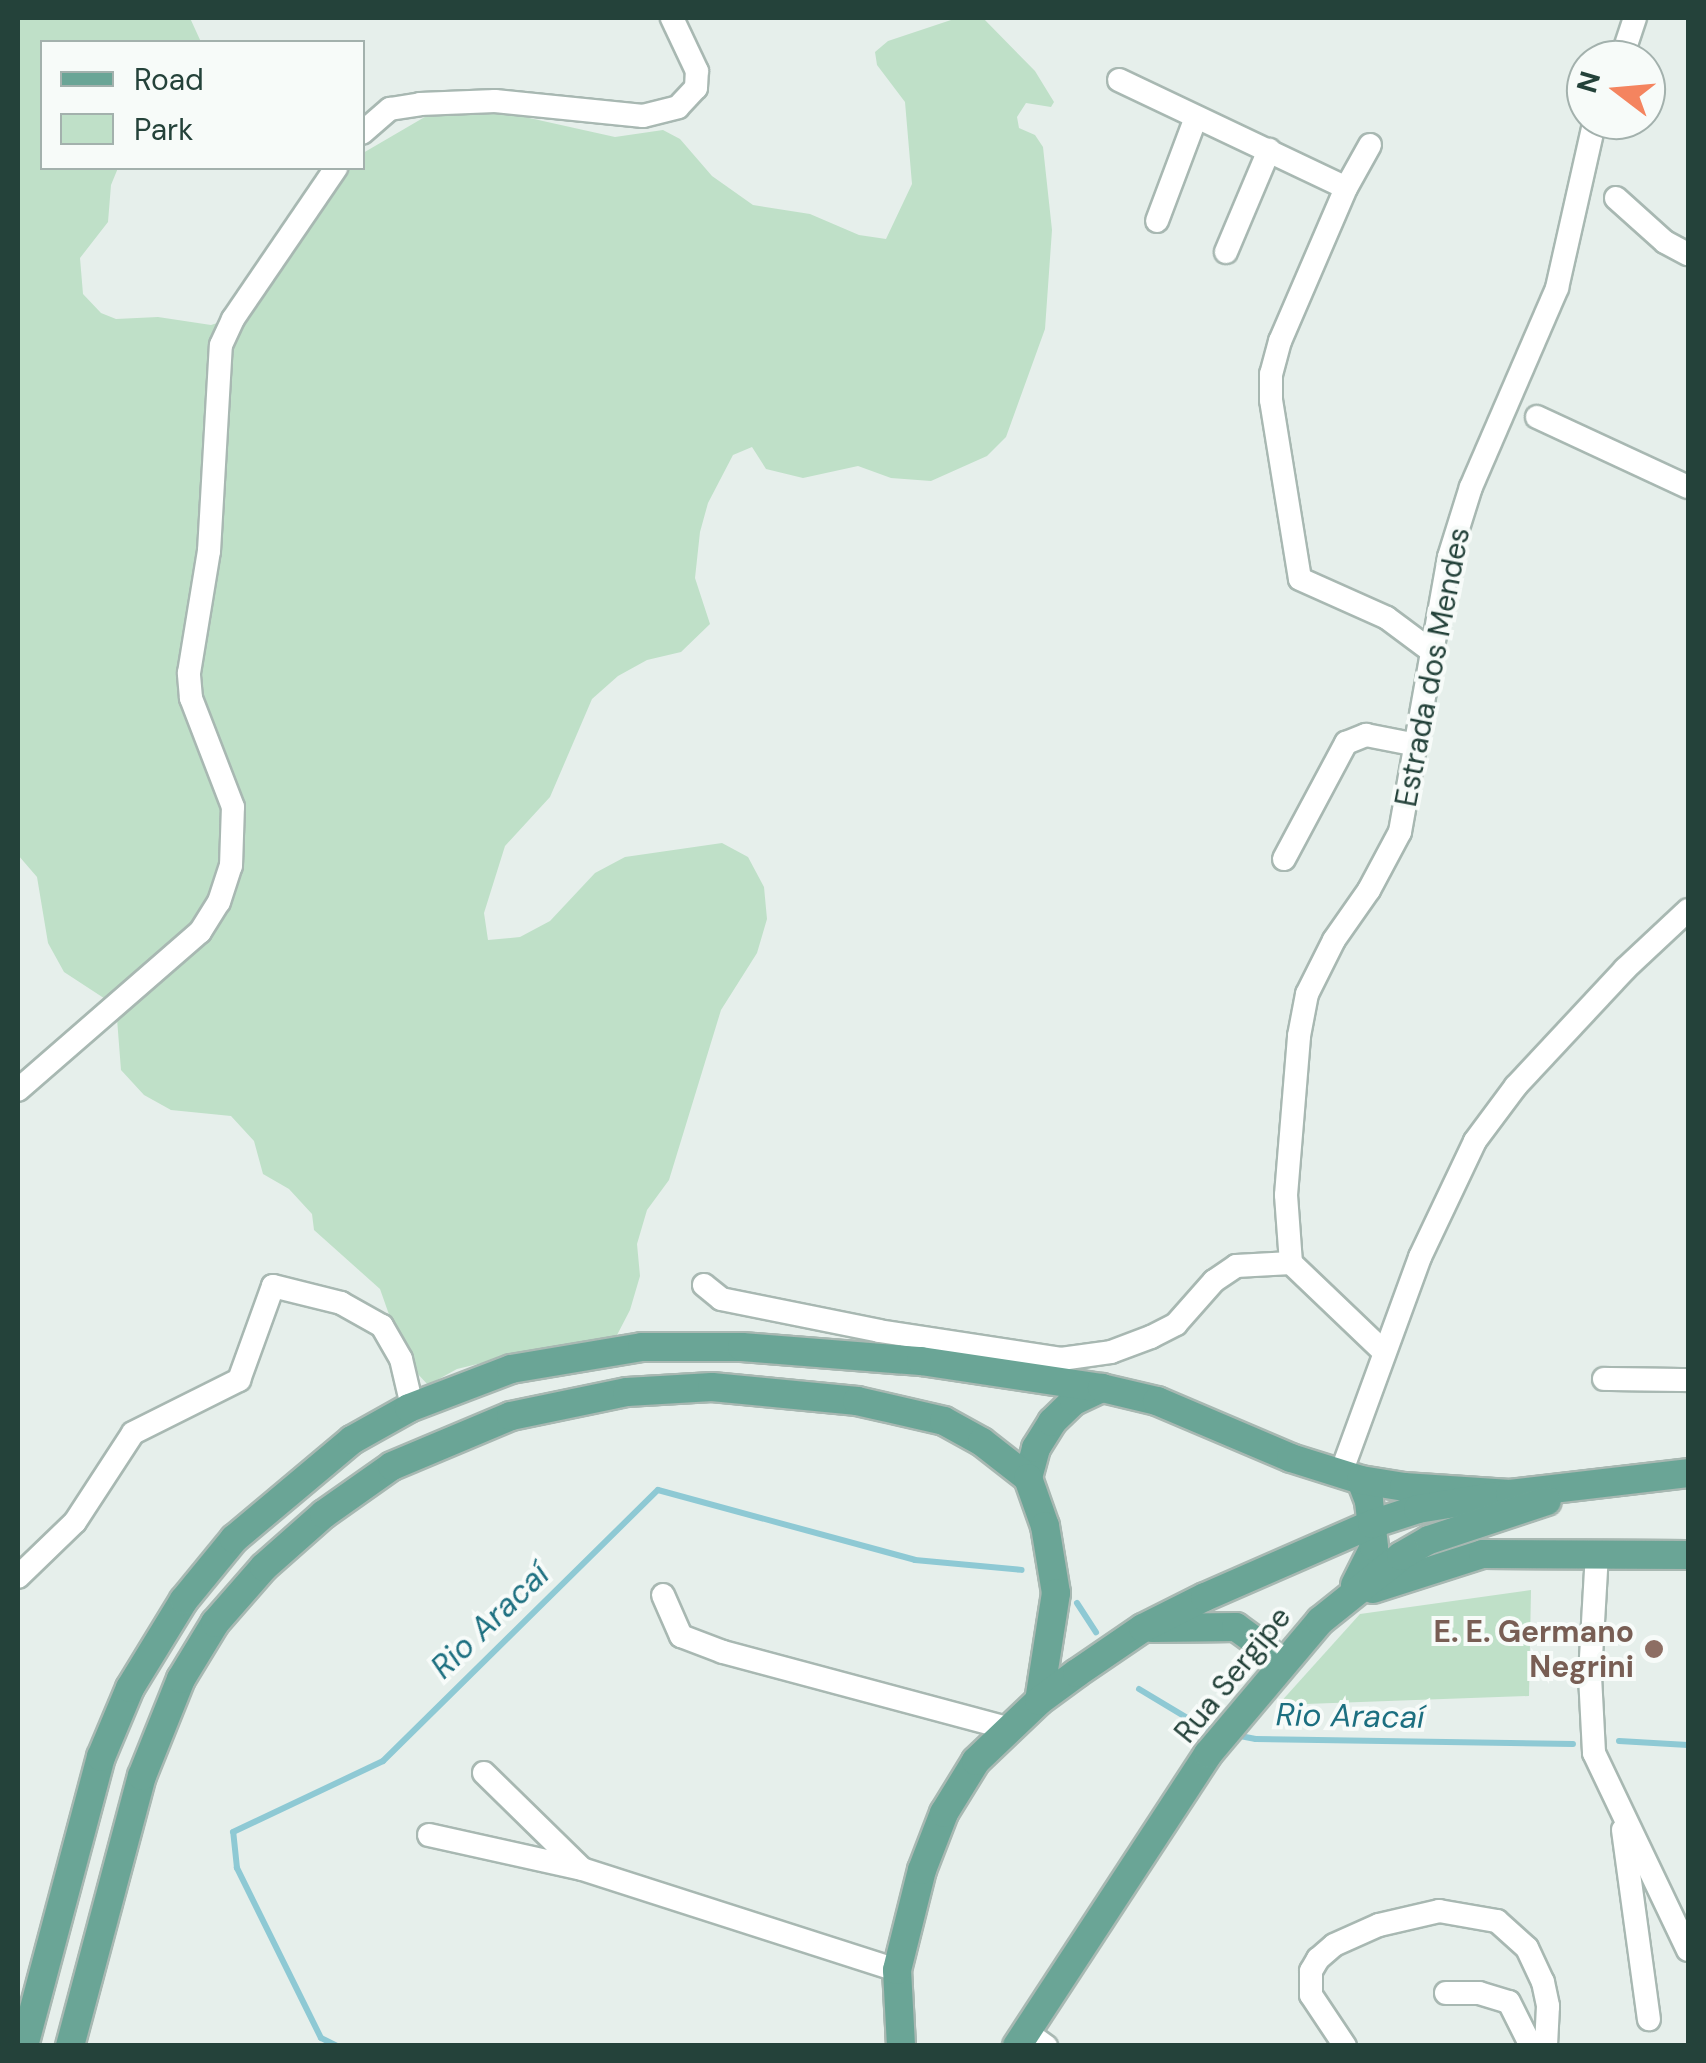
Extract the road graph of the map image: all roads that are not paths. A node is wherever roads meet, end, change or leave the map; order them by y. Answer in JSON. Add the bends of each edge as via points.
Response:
{"nodes":[{"id":1,"x":672,"y":18,"type":"edge"},
{"id":2,"x":1119,"y":80,"type":"dead end"},
{"id":3,"x":1196,"y":116,"type":"junction"},
{"id":4,"x":365,"y":131,"type":"edge"},
{"id":5,"x":1590,"y":140,"type":"edge"},
{"id":6,"x":1370,"y":145,"type":"dead end"},
{"id":7,"x":1269,"y":150,"type":"junction"},
{"id":8,"x":335,"y":170,"type":"edge"},
{"id":9,"x":1346,"y":188,"type":"junction"},
{"id":10,"x":1616,"y":198,"type":"dead end"},
{"id":11,"x":1157,"y":221,"type":"dead end"},
{"id":12,"x":1226,"y":252,"type":"dead end"},
{"id":13,"x":1688,"y":254,"type":"edge"},
{"id":14,"x":1537,"y":417,"type":"dead end"},
{"id":15,"x":1688,"y":486,"type":"edge"},
{"id":16,"x":1436,"y":615,"type":"junction"},
{"id":17,"x":1387,"y":618,"type":"junction"},
{"id":18,"x":1430,"y":650,"type":"junction"},
{"id":19,"x":1417,"y":746,"type":"junction"},
{"id":20,"x":1284,"y":859,"type":"dead end"},
{"id":21,"x":1688,"y":910,"type":"edge"},
{"id":22,"x":18,"y":1090,"type":"edge"},
{"id":23,"x":1291,"y":1263,"type":"junction"},
{"id":24,"x":704,"y":1285,"type":"dead end"},
{"id":25,"x":1384,"y":1351,"type":"junction"},
{"id":26,"x":1604,"y":1379,"type":"dead end"},
{"id":27,"x":1688,"y":1380,"type":"edge"},
{"id":28,"x":1102,"y":1388,"type":"junction"},
{"id":29,"x":412,"y":1406,"type":"junction"},
{"id":30,"x":1688,"y":1473,"type":"edge"},
{"id":31,"x":1351,"y":1476,"type":"junction"},
{"id":32,"x":1028,"y":1478,"type":"junction"},
{"id":33,"x":1595,"y":1484,"type":"junction"},
{"id":34,"x":1510,"y":1494,"type":"junction"},
{"id":35,"x":1372,"y":1524,"type":"junction"},
{"id":36,"x":1597,"y":1553,"type":"junction"},
{"id":37,"x":1688,"y":1555,"type":"edge"},
{"id":38,"x":18,"y":1578,"type":"edge"},
{"id":39,"x":664,"y":1595,"type":"dead end"},
{"id":40,"x":1338,"y":1605,"type":"junction"},
{"id":41,"x":1144,"y":1628,"type":"junction"},
{"id":42,"x":1279,"y":1666,"type":"junction"},
{"id":43,"x":1039,"y":1701,"type":"junction"},
{"id":44,"x":1010,"y":1729,"type":"junction"},
{"id":45,"x":484,"y":1773,"type":"dead end"},
{"id":46,"x":1620,"y":1810,"type":"junction"},
{"id":47,"x":530,"y":1818,"type":"junction"},
{"id":48,"x":430,"y":1835,"type":"dead end"},
{"id":49,"x":506,"y":1856,"type":"junction"},
{"id":50,"x":582,"y":1869,"type":"junction"},
{"id":51,"x":1688,"y":1950,"type":"edge"},
{"id":52,"x":897,"y":1970,"type":"junction"},
{"id":53,"x":1446,"y":1994,"type":"dead end"},
{"id":54,"x":1649,"y":2020,"type":"dead end"},
{"id":55,"x":898,"y":2041,"type":"edge"},
{"id":56,"x":1027,"y":2042,"type":"edge"},
{"id":57,"x":24,"y":2046,"type":"edge"},
{"id":58,"x":70,"y":2046,"type":"edge"},
{"id":59,"x":1345,"y":2046,"type":"edge"},
{"id":60,"x":1532,"y":2046,"type":"edge"},
{"id":61,"x":1546,"y":2046,"type":"edge"}],
"edges":[{"from":1,"to":4,"type":"street","via":[[697,71],[696,88],[678,108],[643,116],[495,100],[420,104],[390,110]]},
{"from":2,"to":3,"type":"street"},
{"from":3,"to":7,"type":"street"},
{"from":3,"to":11,"type":"street"},
{"from":5,"to":16,"type":"street","name":"Estrada dos Mendes","via":[[1557,288],[1472,487]]},
{"from":6,"to":9,"type":"street"},
{"from":7,"to":9,"type":"street"},
{"from":7,"to":12,"type":"street"},
{"from":8,"to":22,"type":"street","via":[[221,345],[209,551],[189,672],[191,698],[232,807],[231,866],[219,902],[200,932]]},
{"from":9,"to":17,"type":"street","via":[[1280,341],[1270,374],[1272,400],[1300,580]]},
{"from":10,"to":13,"type":"street"},
{"from":14,"to":15,"type":"street"},
{"from":16,"to":17,"type":"street"},
{"from":16,"to":18,"type":"street","name":"Estrada dos Mendes"},
{"from":17,"to":18,"type":"street"},
{"from":18,"to":19,"type":"street","name":"Estrada dos Mendes"},
{"from":19,"to":20,"type":"street","via":[[1366,735],[1346,743]]},
{"from":19,"to":23,"type":"street","name":"Estrada dos Mendes","via":[[1400,832],[1308,994],[1292,1082],[1286,1196]]},
{"from":21,"to":25,"type":"street","via":[[1516,1086],[1475,1141]]},
{"from":23,"to":24,"type":"street","via":[[1236,1266],[1176,1324],[1110,1352],[1061,1359],[721,1299]]},
{"from":23,"to":25,"type":"street"},
{"from":25,"to":31,"type":"street"},
{"from":26,"to":27,"type":"street"},
{"from":28,"to":29,"type":"main road","via":[[922,1360],[642,1347],[511,1369]]},
{"from":28,"to":31,"type":"main road","via":[[1157,1401]]},
{"from":28,"to":32,"type":"main road","via":[[1052,1422]]},
{"from":29,"to":38,"type":"street","via":[[401,1359],[382,1326],[341,1303],[274,1286],[240,1380],[133,1434],[75,1522]]},
{"from":29,"to":57,"type":"main road","via":[[352,1440],[234,1538],[155,1644],[101,1757]]},
{"from":30,"to":33,"type":"main road"},
{"from":31,"to":34,"type":"main road","via":[[1404,1488]]},
{"from":31,"to":35,"type":"main road"},
{"from":32,"to":43,"type":"main road","via":[[1056,1593]]},
{"from":32,"to":58,"type":"main road","via":[[944,1421],[857,1401],[712,1387],[559,1404],[512,1416],[392,1466],[264,1567],[215,1623],[180,1679],[142,1776]]},
{"from":33,"to":34,"type":"main road"},
{"from":33,"to":40,"type":"main road","name":"Rua Sergipe","via":[[1442,1534],[1400,1556]]},
{"from":34,"to":35,"type":"main road"},
{"from":35,"to":40,"type":"main road","via":[[1374,1547],[1365,1572]]},
{"from":35,"to":41,"type":"main road"},
{"from":36,"to":37,"type":"main road"},
{"from":36,"to":40,"type":"main road","via":[[1483,1554],[1387,1582]]},
{"from":36,"to":46,"type":"street","via":[[1590,1733]]},
{"from":39,"to":44,"type":"street","via":[[680,1636]]},
{"from":40,"to":42,"type":"main road","name":"Rua Sergipe"},
{"from":41,"to":42,"type":"main road","via":[[1236,1627]]},
{"from":41,"to":43,"type":"main road"},
{"from":42,"to":56,"type":"main road","name":"Rua Sergipe","via":[[1208,1754]]},
{"from":43,"to":44,"type":"main road"},
{"from":44,"to":52,"type":"main road","via":[[976,1761],[944,1813]]},
{"from":45,"to":47,"type":"street"},
{"from":46,"to":51,"type":"street"},
{"from":46,"to":54,"type":"street"},
{"from":47,"to":49,"type":"street"},
{"from":47,"to":50,"type":"street"},
{"from":48,"to":49,"type":"street"},
{"from":49,"to":50,"type":"street"},
{"from":50,"to":52,"type":"street"},
{"from":52,"to":55,"type":"main road"},
{"from":53,"to":60,"type":"street","via":[[1479,1993],[1509,2002]]},
{"from":59,"to":61,"type":"street","via":[[1311,1994],[1310,1971],[1318,1959],[1334,1944],[1379,1925],[1438,1911],[1497,1921],[1527,1948],[1548,2006]]}]}
